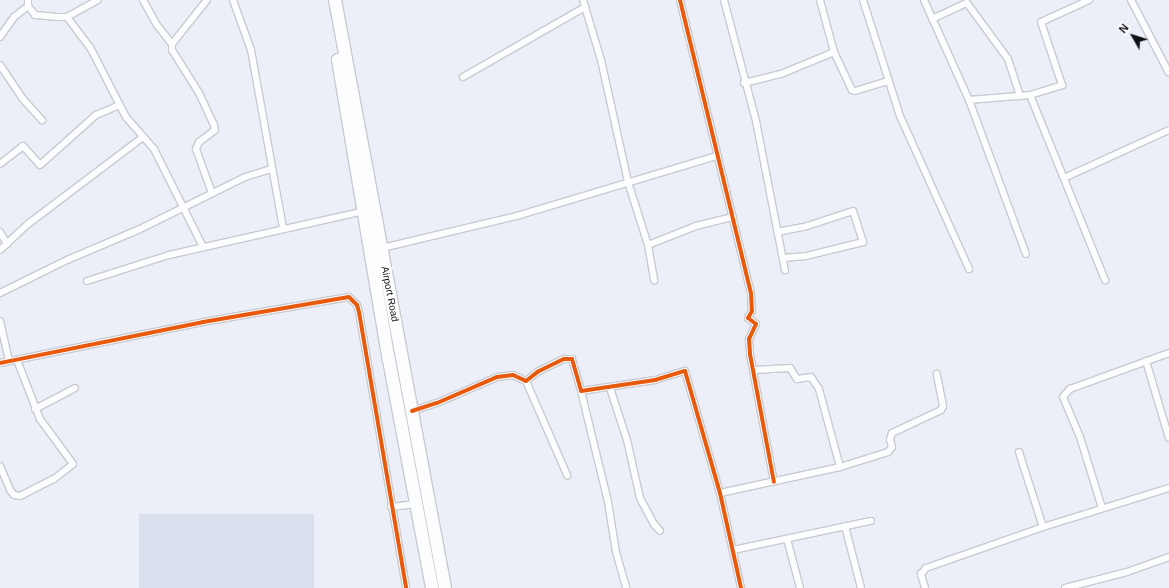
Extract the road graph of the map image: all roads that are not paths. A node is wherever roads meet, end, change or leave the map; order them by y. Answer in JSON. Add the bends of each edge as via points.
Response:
{"nodes":[{"id":1,"x":98,"y":0,"type":"edge"},
{"id":2,"x":143,"y":0,"type":"edge"},
{"id":3,"x":207,"y":0,"type":"edge"},
{"id":4,"x":233,"y":0,"type":"edge"},
{"id":5,"x":327,"y":0,"type":"edge"},
{"id":6,"x":335,"y":0,"type":"edge"},
{"id":7,"x":583,"y":0,"type":"edge"},
{"id":8,"x":680,"y":0,"type":"edge"},
{"id":9,"x":724,"y":0,"type":"edge"},
{"id":10,"x":820,"y":0,"type":"edge"},
{"id":11,"x":862,"y":0,"type":"edge"},
{"id":12,"x":924,"y":0,"type":"edge"},
{"id":13,"x":1089,"y":0,"type":"edge"},
{"id":14,"x":1131,"y":0,"type":"edge"},
{"id":15,"x":91,"y":2,"type":"edge"},
{"id":16,"x":967,"y":2,"type":"edge"},
{"id":17,"x":28,"y":3,"type":"edge"},
{"id":18,"x":585,"y":7,"type":"junction"},
{"id":19,"x":67,"y":17,"type":"junction"},
{"id":20,"x":932,"y":19,"type":"junction"},
{"id":21,"x":0,"y":37,"type":"edge"},
{"id":22,"x":172,"y":44,"type":"junction"},
{"id":23,"x":834,"y":52,"type":"junction"},
{"id":24,"x":0,"y":65,"type":"edge"},
{"id":25,"x":1169,"y":73,"type":"edge"},
{"id":26,"x":463,"y":77,"type":"dead end"},
{"id":27,"x":887,"y":81,"type":"junction"},
{"id":28,"x":744,"y":83,"type":"junction"},
{"id":29,"x":1030,"y":95,"type":"junction"},
{"id":30,"x":1020,"y":96,"type":"junction"},
{"id":31,"x":969,"y":100,"type":"junction"},
{"id":32,"x":119,"y":105,"type":"junction"},
{"id":33,"x":42,"y":120,"type":"dead end"},
{"id":34,"x":1169,"y":130,"type":"edge"},
{"id":35,"x":143,"y":137,"type":"junction"},
{"id":36,"x":0,"y":154,"type":"edge"},
{"id":37,"x":717,"y":156,"type":"junction"},
{"id":38,"x":2,"y":163,"type":"edge"},
{"id":39,"x":271,"y":169,"type":"junction"},
{"id":40,"x":1064,"y":178,"type":"junction"},
{"id":41,"x":628,"y":182,"type":"junction"},
{"id":42,"x":212,"y":193,"type":"junction"},
{"id":43,"x":183,"y":209,"type":"junction"},
{"id":44,"x":365,"y":211,"type":"junction"},
{"id":45,"x":733,"y":217,"type":"junction"},
{"id":46,"x":283,"y":228,"type":"junction"},
{"id":47,"x":0,"y":232,"type":"edge"},
{"id":48,"x":777,"y":232,"type":"junction"},
{"id":49,"x":7,"y":244,"type":"junction"},
{"id":50,"x":648,"y":245,"type":"junction"},
{"id":51,"x":203,"y":247,"type":"junction"},
{"id":52,"x":382,"y":248,"type":"junction"},
{"id":53,"x":0,"y":250,"type":"edge"},
{"id":54,"x":1026,"y":254,"type":"dead end"},
{"id":55,"x":783,"y":258,"type":"junction"},
{"id":56,"x":969,"y":269,"type":"dead end"},
{"id":57,"x":785,"y":270,"type":"dead end"},
{"id":58,"x":654,"y":280,"type":"dead end"},
{"id":59,"x":1105,"y":280,"type":"dead end"},
{"id":60,"x":87,"y":281,"type":"dead end"},
{"id":61,"x":0,"y":293,"type":"edge"},
{"id":62,"x":0,"y":320,"type":"edge"},
{"id":63,"x":1169,"y":353,"type":"edge"},
{"id":64,"x":17,"y":360,"type":"junction"},
{"id":65,"x":1146,"y":361,"type":"junction"},
{"id":66,"x":9,"y":362,"type":"junction"},
{"id":67,"x":0,"y":363,"type":"edge"},
{"id":68,"x":754,"y":370,"type":"junction"},
{"id":69,"x":937,"y":374,"type":"dead end"},
{"id":70,"x":526,"y":380,"type":"junction"},
{"id":71,"x":75,"y":388,"type":"dead end"},
{"id":72,"x":610,"y":388,"type":"junction"},
{"id":73,"x":581,"y":391,"type":"junction"},
{"id":74,"x":35,"y":409,"type":"junction"},
{"id":75,"x":412,"y":411,"type":"junction"},
{"id":76,"x":1169,"y":438,"type":"edge"},
{"id":77,"x":1019,"y":452,"type":"dead end"},
{"id":78,"x":0,"y":466,"type":"edge"},
{"id":79,"x":840,"y":467,"type":"junction"},
{"id":80,"x":567,"y":475,"type":"dead end"},
{"id":81,"x":774,"y":482,"type":"junction"},
{"id":82,"x":1169,"y":488,"type":"edge"},
{"id":83,"x":720,"y":493,"type":"junction"},
{"id":84,"x":416,"y":504,"type":"junction"},
{"id":85,"x":391,"y":507,"type":"junction"},
{"id":86,"x":1102,"y":508,"type":"junction"},
{"id":87,"x":871,"y":521,"type":"dead end"},
{"id":88,"x":844,"y":526,"type":"junction"},
{"id":89,"x":1043,"y":527,"type":"junction"},
{"id":90,"x":660,"y":531,"type":"dead end"},
{"id":91,"x":787,"y":539,"type":"junction"},
{"id":92,"x":733,"y":550,"type":"junction"},
{"id":93,"x":1169,"y":557,"type":"edge"},
{"id":94,"x":406,"y":588,"type":"edge"},
{"id":95,"x":432,"y":588,"type":"edge"},
{"id":96,"x":445,"y":588,"type":"edge"},
{"id":97,"x":626,"y":588,"type":"edge"},
{"id":98,"x":741,"y":588,"type":"edge"},
{"id":99,"x":800,"y":588,"type":"edge"},
{"id":100,"x":861,"y":588,"type":"edge"},
{"id":101,"x":925,"y":588,"type":"edge"},
{"id":102,"x":1065,"y":588,"type":"edge"}],
"edges":[{"from":1,"to":15,"type":"street"},
{"from":2,"to":22,"type":"street","via":[[157,25]]},
{"from":3,"to":22,"type":"street"},
{"from":4,"to":39,"type":"street","via":[[251,50]]},
{"from":5,"to":44,"type":"highway","name":"Airport Road"},
{"from":6,"to":52,"type":"highway","name":"Airport Road"},
{"from":7,"to":18,"type":"street"},
{"from":8,"to":37,"type":"street"},
{"from":9,"to":28,"type":"street"},
{"from":10,"to":23,"type":"street"},
{"from":11,"to":27,"type":"street"},
{"from":12,"to":20,"type":"street"},
{"from":13,"to":29,"type":"street","via":[[1042,20],[1041,24],[1062,85]]},
{"from":14,"to":25,"type":"street"},
{"from":15,"to":19,"type":"street"},
{"from":16,"to":20,"type":"street"},
{"from":16,"to":30,"type":"street","via":[[1008,59]]},
{"from":17,"to":19,"type":"street","via":[[35,15],[40,17]]},
{"from":17,"to":21,"type":"street"},
{"from":18,"to":26,"type":"street"},
{"from":18,"to":41,"type":"street"},
{"from":19,"to":32,"type":"street","via":[[90,47]]},
{"from":20,"to":31,"type":"street"},
{"from":22,"to":42,"type":"street","via":[[172,50],[195,87],[215,130],[199,142],[196,148]]},
{"from":23,"to":27,"type":"street","via":[[852,90]]},
{"from":23,"to":28,"type":"street","via":[[781,74]]},
{"from":24,"to":33,"type":"street","via":[[22,98]]},
{"from":27,"to":56,"type":"street"},
{"from":28,"to":48,"type":"street","via":[[756,120]]},
{"from":29,"to":30,"type":"street"},
{"from":29,"to":40,"type":"street"},
{"from":30,"to":31,"type":"street"},
{"from":31,"to":54,"type":"street"},
{"from":32,"to":35,"type":"street"},
{"from":32,"to":38,"type":"street","via":[[96,115],[40,165],[23,146]]},
{"from":34,"to":40,"type":"street"},
{"from":35,"to":43,"type":"street","via":[[154,149]]},
{"from":35,"to":49,"type":"street","via":[[28,224]]},
{"from":36,"to":38,"type":"street"},
{"from":37,"to":41,"type":"street"},
{"from":37,"to":45,"type":"street"},
{"from":39,"to":42,"type":"street","via":[[245,177]]},
{"from":39,"to":46,"type":"street"},
{"from":40,"to":59,"type":"street"},
{"from":41,"to":50,"type":"street"},
{"from":41,"to":52,"type":"street","via":[[520,215]]},
{"from":42,"to":43,"type":"street"},
{"from":43,"to":51,"type":"street"},
{"from":43,"to":61,"type":"street"},
{"from":44,"to":46,"type":"street"},
{"from":44,"to":84,"type":"highway","name":"Airport Road"},
{"from":45,"to":50,"type":"street","via":[[696,226]]},
{"from":45,"to":68,"type":"street","via":[[751,293],[752,311],[748,318],[756,324],[749,338]]},
{"from":46,"to":51,"type":"street"},
{"from":47,"to":49,"type":"street"},
{"from":48,"to":55,"type":"street"},
{"from":48,"to":55,"type":"street","via":[[807,226],[853,211],[863,242],[806,256]]},
{"from":49,"to":53,"type":"street"},
{"from":50,"to":58,"type":"street"},
{"from":51,"to":60,"type":"street"},
{"from":52,"to":75,"type":"highway","name":"Airport Road"},
{"from":55,"to":57,"type":"street"},
{"from":62,"to":66,"type":"street"},
{"from":63,"to":65,"type":"street"},
{"from":64,"to":66,"type":"street"},
{"from":64,"to":74,"type":"street"},
{"from":64,"to":85,"type":"street","via":[[337,297],[349,297],[357,305],[359,312]]},
{"from":65,"to":76,"type":"street"},
{"from":65,"to":86,"type":"street","via":[[1070,389],[1063,397],[1084,450]]},
{"from":66,"to":67,"type":"street"},
{"from":68,"to":79,"type":"street","via":[[790,368],[797,379],[811,377],[819,390]]},
{"from":68,"to":81,"type":"street"},
{"from":69,"to":79,"type":"street","via":[[943,406],[941,410],[892,433],[892,447],[888,452]]},
{"from":70,"to":73,"type":"street","via":[[548,366],[572,358]]},
{"from":70,"to":75,"type":"street","via":[[513,375],[497,377],[438,404]]},
{"from":70,"to":80,"type":"street"},
{"from":71,"to":74,"type":"street"},
{"from":72,"to":73,"type":"street","via":[[608,386]]},
{"from":72,"to":83,"type":"street","via":[[685,371]]},
{"from":72,"to":90,"type":"street","via":[[627,440],[640,498]]},
{"from":73,"to":97,"type":"street"},
{"from":74,"to":78,"type":"street","via":[[73,464],[54,479],[20,496],[14,495],[10,490]]},
{"from":75,"to":96,"type":"highway","name":"Airport Road"},
{"from":77,"to":89,"type":"street"},
{"from":79,"to":81,"type":"street"},
{"from":81,"to":83,"type":"street"},
{"from":82,"to":86,"type":"street"},
{"from":83,"to":92,"type":"street"},
{"from":84,"to":85,"type":"street"},
{"from":84,"to":95,"type":"highway","name":"Airport Road"},
{"from":85,"to":94,"type":"street"},
{"from":86,"to":89,"type":"street"},
{"from":87,"to":88,"type":"street"},
{"from":88,"to":91,"type":"street"},
{"from":88,"to":100,"type":"street"},
{"from":89,"to":101,"type":"street","via":[[926,568],[921,574]]},
{"from":91,"to":92,"type":"street"},
{"from":91,"to":99,"type":"street"},
{"from":92,"to":98,"type":"street"},
{"from":93,"to":102,"type":"street","via":[[1127,572]]}]}
